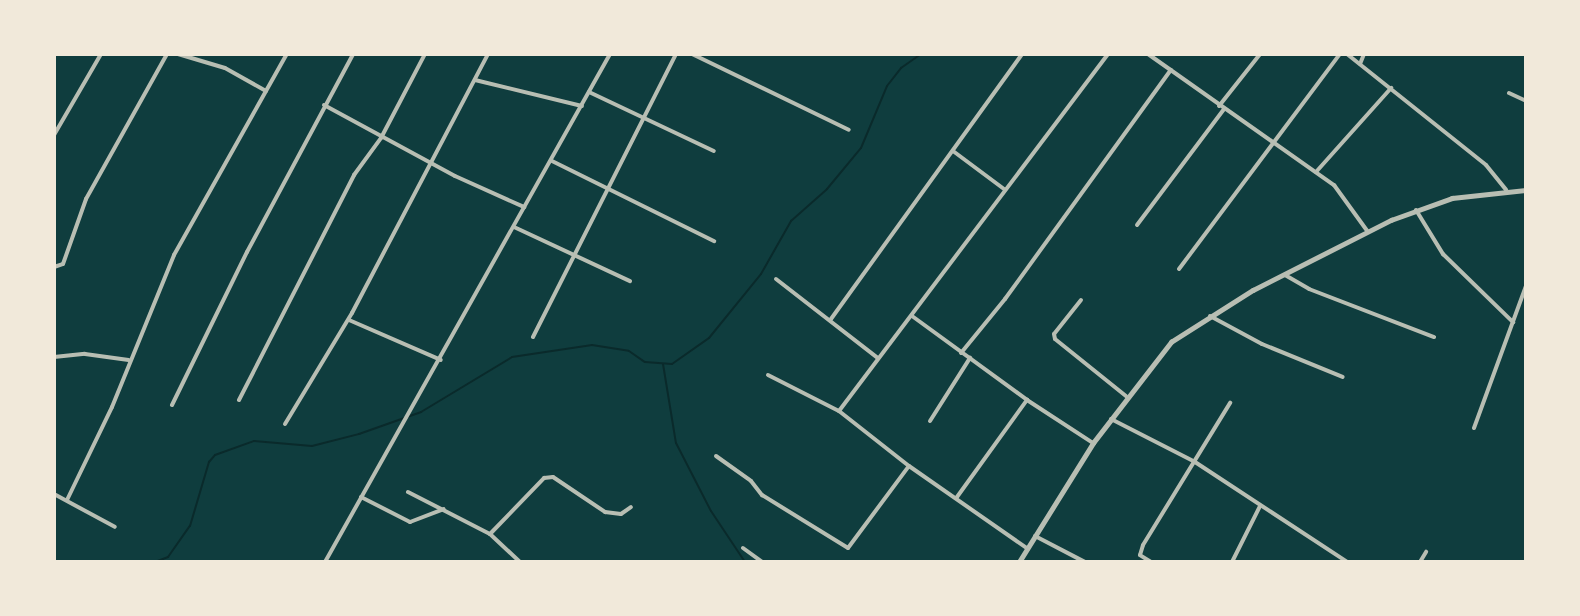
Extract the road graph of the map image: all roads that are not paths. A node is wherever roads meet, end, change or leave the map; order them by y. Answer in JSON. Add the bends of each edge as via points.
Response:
{"nodes":[{"id":1,"x":102,"y":54,"type":"edge"},
{"id":2,"x":167,"y":54,"type":"edge"},
{"id":3,"x":178,"y":54,"type":"edge"},
{"id":4,"x":287,"y":54,"type":"edge"},
{"id":5,"x":352,"y":54,"type":"edge"},
{"id":6,"x":425,"y":54,"type":"edge"},
{"id":7,"x":488,"y":54,"type":"edge"},
{"id":8,"x":610,"y":54,"type":"edge"},
{"id":9,"x":676,"y":54,"type":"edge"},
{"id":10,"x":692,"y":54,"type":"edge"},
{"id":11,"x":1022,"y":54,"type":"edge"},
{"id":12,"x":1108,"y":54,"type":"edge"},
{"id":13,"x":1148,"y":54,"type":"edge"},
{"id":14,"x":1260,"y":54,"type":"edge"},
{"id":15,"x":1340,"y":54,"type":"edge"},
{"id":16,"x":1347,"y":54,"type":"edge"},
{"id":17,"x":1364,"y":54,"type":"edge"},
{"id":18,"x":1360,"y":64,"type":"junction"},
{"id":19,"x":1171,"y":70,"type":"junction"},
{"id":20,"x":475,"y":80,"type":"junction"},
{"id":21,"x":1391,"y":88,"type":"junction"},
{"id":22,"x":266,"y":91,"type":"junction"},
{"id":23,"x":589,"y":92,"type":"junction"},
{"id":24,"x":1509,"y":93,"type":"dead end"},
{"id":25,"x":1526,"y":101,"type":"edge"},
{"id":26,"x":324,"y":105,"type":"junction"},
{"id":27,"x":582,"y":106,"type":"junction"},
{"id":28,"x":1219,"y":106,"type":"junction"},
{"id":29,"x":1224,"y":109,"type":"junction"},
{"id":30,"x":642,"y":118,"type":"junction"},
{"id":31,"x":849,"y":130,"type":"dead end"},
{"id":32,"x":54,"y":135,"type":"edge"},
{"id":33,"x":381,"y":138,"type":"junction"},
{"id":34,"x":1273,"y":140,"type":"junction"},
{"id":35,"x":953,"y":151,"type":"junction"},
{"id":36,"x":714,"y":152,"type":"dead end"},
{"id":37,"x":552,"y":161,"type":"junction"},
{"id":38,"x":431,"y":163,"type":"junction"},
{"id":39,"x":1316,"y":172,"type":"junction"},
{"id":40,"x":1004,"y":189,"type":"junction"},
{"id":41,"x":1506,"y":190,"type":"junction"},
{"id":42,"x":1526,"y":190,"type":"edge"},
{"id":43,"x":608,"y":192,"type":"junction"},
{"id":44,"x":524,"y":207,"type":"junction"},
{"id":45,"x":1416,"y":210,"type":"junction"},
{"id":46,"x":1137,"y":225,"type":"dead end"},
{"id":47,"x":514,"y":227,"type":"junction"},
{"id":48,"x":1368,"y":232,"type":"junction"},
{"id":49,"x":714,"y":241,"type":"dead end"},
{"id":50,"x":576,"y":256,"type":"junction"},
{"id":51,"x":54,"y":267,"type":"edge"},
{"id":52,"x":1179,"y":269,"type":"dead end"},
{"id":53,"x":1286,"y":275,"type":"junction"},
{"id":54,"x":776,"y":279,"type":"dead end"},
{"id":55,"x":630,"y":281,"type":"dead end"},
{"id":56,"x":1526,"y":286,"type":"edge"},
{"id":57,"x":1081,"y":300,"type":"dead end"},
{"id":58,"x":912,"y":316,"type":"junction"},
{"id":59,"x":1210,"y":316,"type":"junction"},
{"id":60,"x":831,"y":319,"type":"junction"},
{"id":61,"x":349,"y":320,"type":"junction"},
{"id":62,"x":1513,"y":322,"type":"junction"},
{"id":63,"x":533,"y":337,"type":"dead end"},
{"id":64,"x":1434,"y":337,"type":"dead end"},
{"id":65,"x":961,"y":353,"type":"junction"},
{"id":66,"x":54,"y":357,"type":"edge"},
{"id":67,"x":878,"y":358,"type":"junction"},
{"id":68,"x":970,"y":358,"type":"junction"},
{"id":69,"x":129,"y":360,"type":"junction"},
{"id":70,"x":441,"y":360,"type":"junction"},
{"id":71,"x":768,"y":375,"type":"dead end"},
{"id":72,"x":1343,"y":377,"type":"dead end"},
{"id":73,"x":1126,"y":396,"type":"junction"},
{"id":74,"x":239,"y":400,"type":"dead end"},
{"id":75,"x":1027,"y":400,"type":"junction"},
{"id":76,"x":1230,"y":403,"type":"dead end"},
{"id":77,"x":172,"y":405,"type":"dead end"},
{"id":78,"x":839,"y":411,"type":"junction"},
{"id":79,"x":1111,"y":419,"type":"junction"},
{"id":80,"x":930,"y":421,"type":"dead end"},
{"id":81,"x":285,"y":424,"type":"dead end"},
{"id":82,"x":1474,"y":428,"type":"dead end"},
{"id":83,"x":1093,"y":443,"type":"junction"},
{"id":84,"x":716,"y":456,"type":"dead end"},
{"id":85,"x":1195,"y":462,"type":"junction"},
{"id":86,"x":909,"y":466,"type":"junction"},
{"id":87,"x":408,"y":492,"type":"dead end"},
{"id":88,"x":54,"y":494,"type":"edge"},
{"id":89,"x":361,"y":497,"type":"junction"},
{"id":90,"x":957,"y":497,"type":"junction"},
{"id":91,"x":67,"y":500,"type":"junction"},
{"id":92,"x":1260,"y":506,"type":"junction"},
{"id":93,"x":631,"y":507,"type":"dead end"},
{"id":94,"x":445,"y":509,"type":"junction"},
{"id":95,"x":115,"y":528,"type":"dead end"},
{"id":96,"x":490,"y":534,"type":"junction"},
{"id":97,"x":1035,"y":536,"type":"junction"},
{"id":98,"x":743,"y":548,"type":"dead end"},
{"id":99,"x":1028,"y":549,"type":"junction"},
{"id":100,"x":1426,"y":552,"type":"dead end"},
{"id":101,"x":325,"y":562,"type":"edge"},
{"id":102,"x":520,"y":562,"type":"edge"},
{"id":103,"x":762,"y":562,"type":"edge"},
{"id":104,"x":1019,"y":562,"type":"edge"},
{"id":105,"x":1085,"y":562,"type":"edge"},
{"id":106,"x":1151,"y":562,"type":"edge"},
{"id":107,"x":1232,"y":562,"type":"edge"},
{"id":108,"x":1347,"y":562,"type":"edge"},
{"id":109,"x":1420,"y":562,"type":"edge"}],
"edges":[{"from":1,"to":32,"type":"street"},
{"from":2,"to":51,"type":"street","via":[[86,199],[63,264]]},
{"from":3,"to":22,"type":"street","via":[[225,68]]},
{"from":4,"to":22,"type":"street"},
{"from":5,"to":26,"type":"street"},
{"from":6,"to":33,"type":"street"},
{"from":7,"to":20,"type":"street"},
{"from":8,"to":23,"type":"street"},
{"from":9,"to":30,"type":"street"},
{"from":10,"to":31,"type":"street"},
{"from":11,"to":35,"type":"street"},
{"from":12,"to":40,"type":"street"},
{"from":13,"to":19,"type":"street"},
{"from":14,"to":28,"type":"street"},
{"from":15,"to":34,"type":"street"},
{"from":16,"to":18,"type":"street"},
{"from":17,"to":18,"type":"street"},
{"from":18,"to":21,"type":"street"},
{"from":19,"to":28,"type":"street"},
{"from":19,"to":65,"type":"street","via":[[1005,299]]},
{"from":20,"to":27,"type":"street"},
{"from":20,"to":38,"type":"street"},
{"from":21,"to":39,"type":"street"},
{"from":21,"to":41,"type":"street","via":[[1486,165]]},
{"from":22,"to":69,"type":"street","via":[[174,255]]},
{"from":23,"to":27,"type":"street"},
{"from":23,"to":30,"type":"street"},
{"from":24,"to":25,"type":"street"},
{"from":26,"to":33,"type":"street"},
{"from":26,"to":77,"type":"street"},
{"from":27,"to":37,"type":"street"},
{"from":28,"to":29,"type":"street"},
{"from":29,"to":34,"type":"street"},
{"from":29,"to":46,"type":"street"},
{"from":30,"to":36,"type":"street"},
{"from":30,"to":43,"type":"street"},
{"from":33,"to":38,"type":"street"},
{"from":33,"to":74,"type":"street","via":[[354,176]]},
{"from":34,"to":39,"type":"street"},
{"from":34,"to":52,"type":"street"},
{"from":35,"to":40,"type":"street"},
{"from":35,"to":60,"type":"street"},
{"from":37,"to":43,"type":"street"},
{"from":37,"to":44,"type":"street"},
{"from":38,"to":44,"type":"street"},
{"from":38,"to":61,"type":"street"},
{"from":39,"to":48,"type":"street","via":[[1334,185]]},
{"from":40,"to":58,"type":"street"},
{"from":41,"to":42,"type":"street"},
{"from":41,"to":45,"type":"street","via":[[1452,198]]},
{"from":43,"to":49,"type":"street"},
{"from":43,"to":50,"type":"street"},
{"from":44,"to":47,"type":"street"},
{"from":45,"to":48,"type":"street"},
{"from":45,"to":62,"type":"street","via":[[1443,254]]},
{"from":47,"to":50,"type":"street"},
{"from":47,"to":70,"type":"street"},
{"from":48,"to":53,"type":"street"},
{"from":50,"to":55,"type":"street"},
{"from":50,"to":63,"type":"street"},
{"from":53,"to":59,"type":"street"},
{"from":53,"to":64,"type":"street","via":[[1309,289]]},
{"from":54,"to":60,"type":"street"},
{"from":56,"to":62,"type":"street"},
{"from":57,"to":73,"type":"street","via":[[1054,334],[1055,339]]},
{"from":58,"to":65,"type":"street"},
{"from":58,"to":67,"type":"street"},
{"from":59,"to":72,"type":"street","via":[[1262,344]]},
{"from":59,"to":73,"type":"street","via":[[1171,342]]},
{"from":60,"to":67,"type":"street"},
{"from":61,"to":70,"type":"street"},
{"from":61,"to":81,"type":"street"},
{"from":62,"to":82,"type":"street"},
{"from":65,"to":68,"type":"street"},
{"from":66,"to":69,"type":"street","via":[[85,354]]},
{"from":67,"to":78,"type":"street"},
{"from":68,"to":75,"type":"street"},
{"from":68,"to":80,"type":"street"},
{"from":69,"to":91,"type":"street","via":[[112,407]]},
{"from":70,"to":89,"type":"street"},
{"from":71,"to":78,"type":"street"},
{"from":73,"to":79,"type":"street"},
{"from":75,"to":83,"type":"street"},
{"from":75,"to":90,"type":"street"},
{"from":76,"to":85,"type":"street"},
{"from":78,"to":86,"type":"street"},
{"from":79,"to":83,"type":"street"},
{"from":79,"to":85,"type":"street"},
{"from":83,"to":97,"type":"street"},
{"from":84,"to":86,"type":"street","via":[[751,481],[762,495],[848,548]]},
{"from":85,"to":92,"type":"street"},
{"from":85,"to":106,"type":"street","via":[[1143,545],[1140,555]]},
{"from":86,"to":90,"type":"street"},
{"from":87,"to":94,"type":"street"},
{"from":88,"to":91,"type":"street"},
{"from":89,"to":94,"type":"street","via":[[410,522]]},
{"from":89,"to":101,"type":"street"},
{"from":90,"to":99,"type":"street"},
{"from":91,"to":95,"type":"street"},
{"from":92,"to":107,"type":"street"},
{"from":92,"to":108,"type":"street"},
{"from":93,"to":96,"type":"street","via":[[621,514],[606,512],[553,477],[544,478]]},
{"from":94,"to":96,"type":"street"},
{"from":96,"to":102,"type":"street"},
{"from":97,"to":99,"type":"street"},
{"from":97,"to":105,"type":"street"},
{"from":98,"to":103,"type":"street"},
{"from":99,"to":104,"type":"street"},
{"from":100,"to":109,"type":"street"}]}
